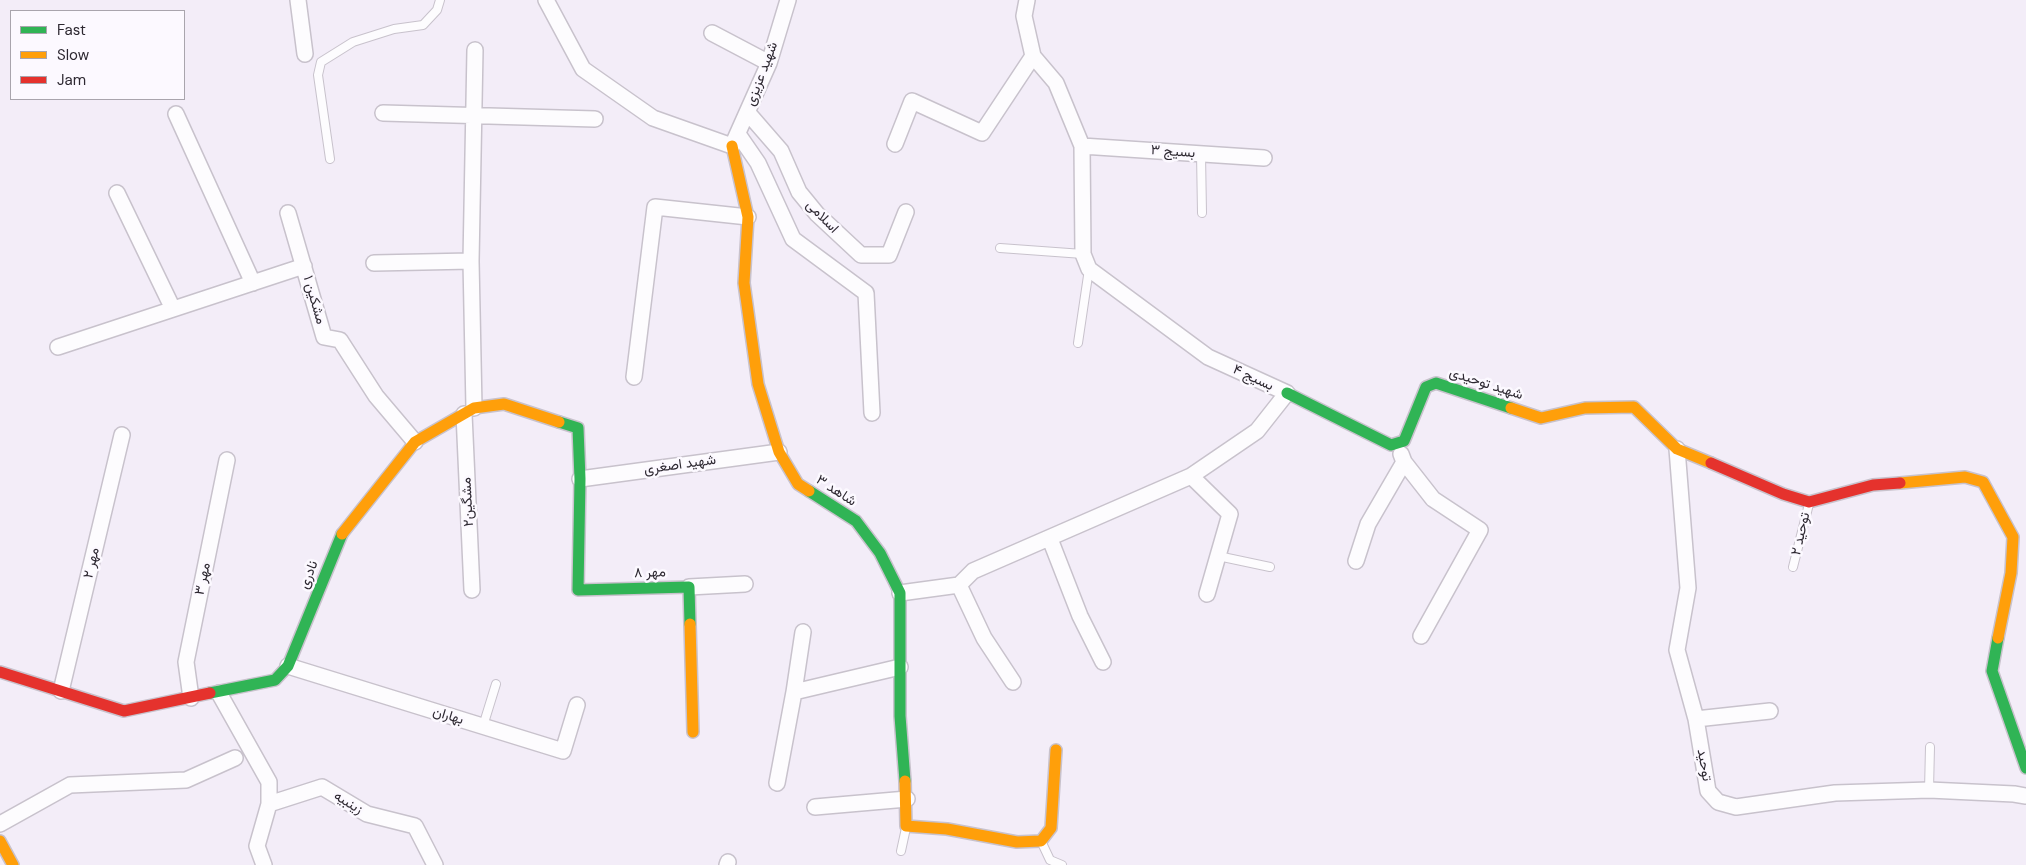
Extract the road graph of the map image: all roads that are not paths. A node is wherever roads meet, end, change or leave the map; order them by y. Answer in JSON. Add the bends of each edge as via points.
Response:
{"nodes":[{"id":1,"x":298,"y":0,"type":"edge"},
{"id":2,"x":440,"y":0,"type":"edge"},
{"id":3,"x":546,"y":0,"type":"edge"},
{"id":4,"x":788,"y":0,"type":"edge"},
{"id":5,"x":1027,"y":0,"type":"edge"},
{"id":6,"x":712,"y":33,"type":"dead end"},
{"id":7,"x":475,"y":50,"type":"dead end"},
{"id":8,"x":305,"y":54,"type":"dead end"},
{"id":9,"x":1033,"y":56,"type":"junction"},
{"id":10,"x":769,"y":63,"type":"junction"},
{"id":11,"x":383,"y":113,"type":"dead end"},
{"id":12,"x":748,"y":113,"type":"junction"},
{"id":13,"x":176,"y":114,"type":"dead end"},
{"id":14,"x":475,"y":115,"type":"junction"},
{"id":15,"x":595,"y":119,"type":"dead end"},
{"id":16,"x":735,"y":140,"type":"junction"},
{"id":17,"x":895,"y":144,"type":"dead end"},
{"id":18,"x":1082,"y":146,"type":"junction"},
{"id":19,"x":1201,"y":154,"type":"junction"},
{"id":20,"x":1264,"y":158,"type":"dead end"},
{"id":21,"x":330,"y":159,"type":"dead end"},
{"id":22,"x":117,"y":193,"type":"dead end"},
{"id":23,"x":906,"y":212,"type":"dead end"},
{"id":24,"x":288,"y":213,"type":"dead end"},
{"id":25,"x":1202,"y":213,"type":"dead end"},
{"id":26,"x":748,"y":217,"type":"junction"},
{"id":27,"x":1000,"y":248,"type":"dead end"},
{"id":28,"x":1083,"y":254,"type":"junction"},
{"id":29,"x":471,"y":262,"type":"junction"},
{"id":30,"x":374,"y":263,"type":"dead end"},
{"id":31,"x":304,"y":266,"type":"junction"},
{"id":32,"x":1089,"y":269,"type":"junction"},
{"id":33,"x":253,"y":283,"type":"junction"},
{"id":34,"x":173,"y":310,"type":"junction"},
{"id":35,"x":1078,"y":343,"type":"dead end"},
{"id":36,"x":58,"y":347,"type":"dead end"},
{"id":37,"x":634,"y":377,"type":"dead end"},
{"id":38,"x":1287,"y":394,"type":"junction"},
{"id":39,"x":469,"y":411,"type":"junction"},
{"id":40,"x":872,"y":414,"type":"dead end"},
{"id":41,"x":122,"y":434,"type":"dead end"},
{"id":42,"x":415,"y":442,"type":"junction"},
{"id":43,"x":1398,"y":443,"type":"junction"},
{"id":44,"x":1676,"y":449,"type":"junction"},
{"id":45,"x":779,"y":452,"type":"junction"},
{"id":46,"x":227,"y":460,"type":"dead end"},
{"id":47,"x":1404,"y":462,"type":"junction"},
{"id":48,"x":1191,"y":476,"type":"junction"},
{"id":49,"x":580,"y":479,"type":"junction"},
{"id":50,"x":1809,"y":502,"type":"junction"},
{"id":51,"x":1050,"y":539,"type":"junction"},
{"id":52,"x":1218,"y":556,"type":"junction"},
{"id":53,"x":1356,"y":561,"type":"dead end"},
{"id":54,"x":1270,"y":567,"type":"dead end"},
{"id":55,"x":1793,"y":567,"type":"dead end"},
{"id":56,"x":745,"y":584,"type":"dead end"},
{"id":57,"x":959,"y":585,"type":"junction"},
{"id":58,"x":689,"y":587,"type":"junction"},
{"id":59,"x":472,"y":590,"type":"dead end"},
{"id":60,"x":900,"y":593,"type":"junction"},
{"id":61,"x":1207,"y":594,"type":"dead end"},
{"id":62,"x":803,"y":632,"type":"dead end"},
{"id":63,"x":1421,"y":636,"type":"dead end"},
{"id":64,"x":1103,"y":662,"type":"dead end"},
{"id":65,"x":288,"y":666,"type":"junction"},
{"id":66,"x":900,"y":667,"type":"junction"},
{"id":67,"x":0,"y":672,"type":"edge"},
{"id":68,"x":1013,"y":682,"type":"dead end"},
{"id":69,"x":496,"y":684,"type":"dead end"},
{"id":70,"x":62,"y":691,"type":"junction"},
{"id":71,"x":794,"y":692,"type":"junction"},
{"id":72,"x":219,"y":693,"type":"junction"},
{"id":73,"x":191,"y":698,"type":"junction"},
{"id":74,"x":577,"y":705,"type":"dead end"},
{"id":75,"x":1770,"y":711,"type":"dead end"},
{"id":76,"x":1696,"y":719,"type":"junction"},
{"id":77,"x":484,"y":726,"type":"junction"},
{"id":78,"x":693,"y":732,"type":"dead end"},
{"id":79,"x":1930,"y":747,"type":"dead end"},
{"id":80,"x":1056,"y":750,"type":"dead end"},
{"id":81,"x":235,"y":758,"type":"dead end"},
{"id":82,"x":2026,"y":768,"type":"edge"},
{"id":83,"x":777,"y":783,"type":"dead end"},
{"id":84,"x":1929,"y":790,"type":"junction"},
{"id":85,"x":2026,"y":796,"type":"edge"},
{"id":86,"x":907,"y":799,"type":"junction"},
{"id":87,"x":269,"y":804,"type":"junction"},
{"id":88,"x":815,"y":807,"type":"dead end"},
{"id":89,"x":0,"y":824,"type":"edge"},
{"id":90,"x":906,"y":826,"type":"junction"},
{"id":91,"x":0,"y":841,"type":"edge"},
{"id":92,"x":1041,"y":841,"type":"junction"},
{"id":93,"x":901,"y":852,"type":"dead end"},
{"id":94,"x":13,"y":865,"type":"edge"},
{"id":95,"x":264,"y":865,"type":"edge"},
{"id":96,"x":435,"y":865,"type":"edge"},
{"id":97,"x":1062,"y":865,"type":"edge"}],
"edges":[{"from":1,"to":8,"type":"street"},
{"from":2,"to":21,"type":"lane","via":[[437,10],[423,26],[394,29],[352,42],[321,62],[318,75]]},
{"from":3,"to":16,"type":"street","via":[[583,68],[653,118]]},
{"from":4,"to":10,"type":"street","name":"شهید عزیزی"},
{"from":5,"to":9,"type":"street","via":[[1024,16]]},
{"from":6,"to":10,"type":"street"},
{"from":7,"to":14,"type":"street","name":"مشگین۲"},
{"from":9,"to":17,"type":"street","via":[[982,133],[912,101]]},
{"from":9,"to":18,"type":"street","via":[[1056,83]]},
{"from":10,"to":12,"type":"street","name":"شهید عزیزی"},
{"from":11,"to":14,"type":"street"},
{"from":12,"to":16,"type":"street","name":"شهید عزیزی"},
{"from":12,"to":23,"type":"street","name":"اسلامی","via":[[781,151],[799,192],[817,214],[861,255],[889,256]]},
{"from":13,"to":33,"type":"street"},
{"from":14,"to":15,"type":"street"},
{"from":14,"to":29,"type":"street","name":"مشگین۲"},
{"from":16,"to":26,"type":"street","name":"شاهد ۳"},
{"from":16,"to":40,"type":"street","via":[[758,163],[793,239],[866,293]]},
{"from":18,"to":19,"type":"street","name":"بسیج ۳"},
{"from":18,"to":28,"type":"street"},
{"from":19,"to":20,"type":"street","name":"بسیج ۳"},
{"from":19,"to":25,"type":"lane"},
{"from":22,"to":34,"type":"street"},
{"from":24,"to":31,"type":"street","name":"مشکین ۱"},
{"from":26,"to":37,"type":"street","via":[[655,207]]},
{"from":26,"to":45,"type":"street","name":"شاهد ۳","via":[[744,283],[758,384]]},
{"from":27,"to":28,"type":"lane"},
{"from":28,"to":32,"type":"street"},
{"from":29,"to":30,"type":"street"},
{"from":29,"to":39,"type":"street","name":"مشگین۲"},
{"from":31,"to":33,"type":"street"},
{"from":31,"to":42,"type":"street","name":"مشکین ۱","via":[[324,336],[340,340],[376,396]]},
{"from":32,"to":35,"type":"lane"},
{"from":32,"to":38,"type":"street","name":"بسیج ۴","via":[[1208,357]]},
{"from":33,"to":34,"type":"street"},
{"from":34,"to":36,"type":"street"},
{"from":38,"to":43,"type":"street","via":[[1391,445]]},
{"from":38,"to":48,"type":"street","name":"بسیج ۴","via":[[1257,432]]},
{"from":39,"to":42,"type":"street","name":"نادری"},
{"from":39,"to":49,"type":"street","name":"نادری","via":[[504,404],[578,428]]},
{"from":39,"to":59,"type":"street","name":"مشگین۲"},
{"from":41,"to":70,"type":"street","name":"مهر ۲"},
{"from":42,"to":65,"type":"street","name":"نادری","via":[[344,529]]},
{"from":43,"to":44,"type":"street","name":"شهید توحیدی","via":[[1404,441],[1426,387],[1436,383],[1541,418],[1585,408],[1634,407]]},
{"from":43,"to":47,"type":"street"},
{"from":44,"to":50,"type":"street"},
{"from":44,"to":76,"type":"street","name":"توحید","via":[[1688,588],[1677,650]]},
{"from":45,"to":49,"type":"street","name":"شهید اصغری"},
{"from":45,"to":60,"type":"street","name":"شاهد ۳","via":[[798,484],[856,521],[880,553]]},
{"from":46,"to":73,"type":"street","name":"مهر ۳","via":[[186,662]]},
{"from":47,"to":53,"type":"street","via":[[1368,524]]},
{"from":47,"to":63,"type":"street","via":[[1433,499],[1480,530]]},
{"from":48,"to":51,"type":"street","name":"بسیج ۴"},
{"from":48,"to":52,"type":"street","via":[[1230,514]]},
{"from":49,"to":58,"type":"street","name":"مهر ۸","via":[[578,590]]},
{"from":50,"to":55,"type":"lane","name":"توحید ۲"},
{"from":50,"to":82,"type":"street","via":[[1873,485],[1965,478],[1983,482],[2013,538],[2011,573],[1992,671]]},
{"from":51,"to":57,"type":"street","name":"بسیج ۴","via":[[973,571]]},
{"from":51,"to":64,"type":"street","via":[[1080,616]]},
{"from":52,"to":54,"type":"lane"},
{"from":52,"to":61,"type":"street"},
{"from":56,"to":58,"type":"street"},
{"from":57,"to":60,"type":"street"},
{"from":57,"to":68,"type":"street","via":[[984,638]]},
{"from":58,"to":78,"type":"street"},
{"from":60,"to":66,"type":"street","name":"شاهد ۳"},
{"from":62,"to":71,"type":"street"},
{"from":65,"to":72,"type":"street","name":"نادری","via":[[275,680]]},
{"from":65,"to":77,"type":"street","name":"بهاران"},
{"from":66,"to":71,"type":"street"},
{"from":66,"to":86,"type":"street","name":"شاهد ۳","via":[[900,716]]},
{"from":67,"to":70,"type":"street","name":"نادری"},
{"from":69,"to":77,"type":"lane"},
{"from":70,"to":73,"type":"street","name":"نادری","via":[[124,711]]},
{"from":71,"to":83,"type":"street"},
{"from":72,"to":73,"type":"street","name":"نادری"},
{"from":72,"to":87,"type":"street","via":[[269,782]]},
{"from":74,"to":77,"type":"street","name":"بهاران","via":[[563,751]]},
{"from":75,"to":76,"type":"street"},
{"from":76,"to":84,"type":"street","name":"توحید","via":[[1708,791],[1718,802],[1736,807],[1835,794]]},
{"from":79,"to":84,"type":"lane"},
{"from":80,"to":92,"type":"street","via":[[1051,828]]},
{"from":81,"to":89,"type":"street","via":[[186,780],[70,785]]},
{"from":84,"to":85,"type":"street","name":"توحید"},
{"from":86,"to":88,"type":"street"},
{"from":86,"to":90,"type":"street","name":"شاهد ۳"},
{"from":87,"to":95,"type":"street","via":[[257,846]]},
{"from":87,"to":96,"type":"street","name":"زینبیه","via":[[322,786],[366,814],[415,826]]},
{"from":90,"to":92,"type":"street","via":[[947,829],[1017,842]]},
{"from":90,"to":93,"type":"lane"},
{"from":91,"to":94,"type":"street"},
{"from":92,"to":97,"type":"lane","via":[[1050,860]]}]}
